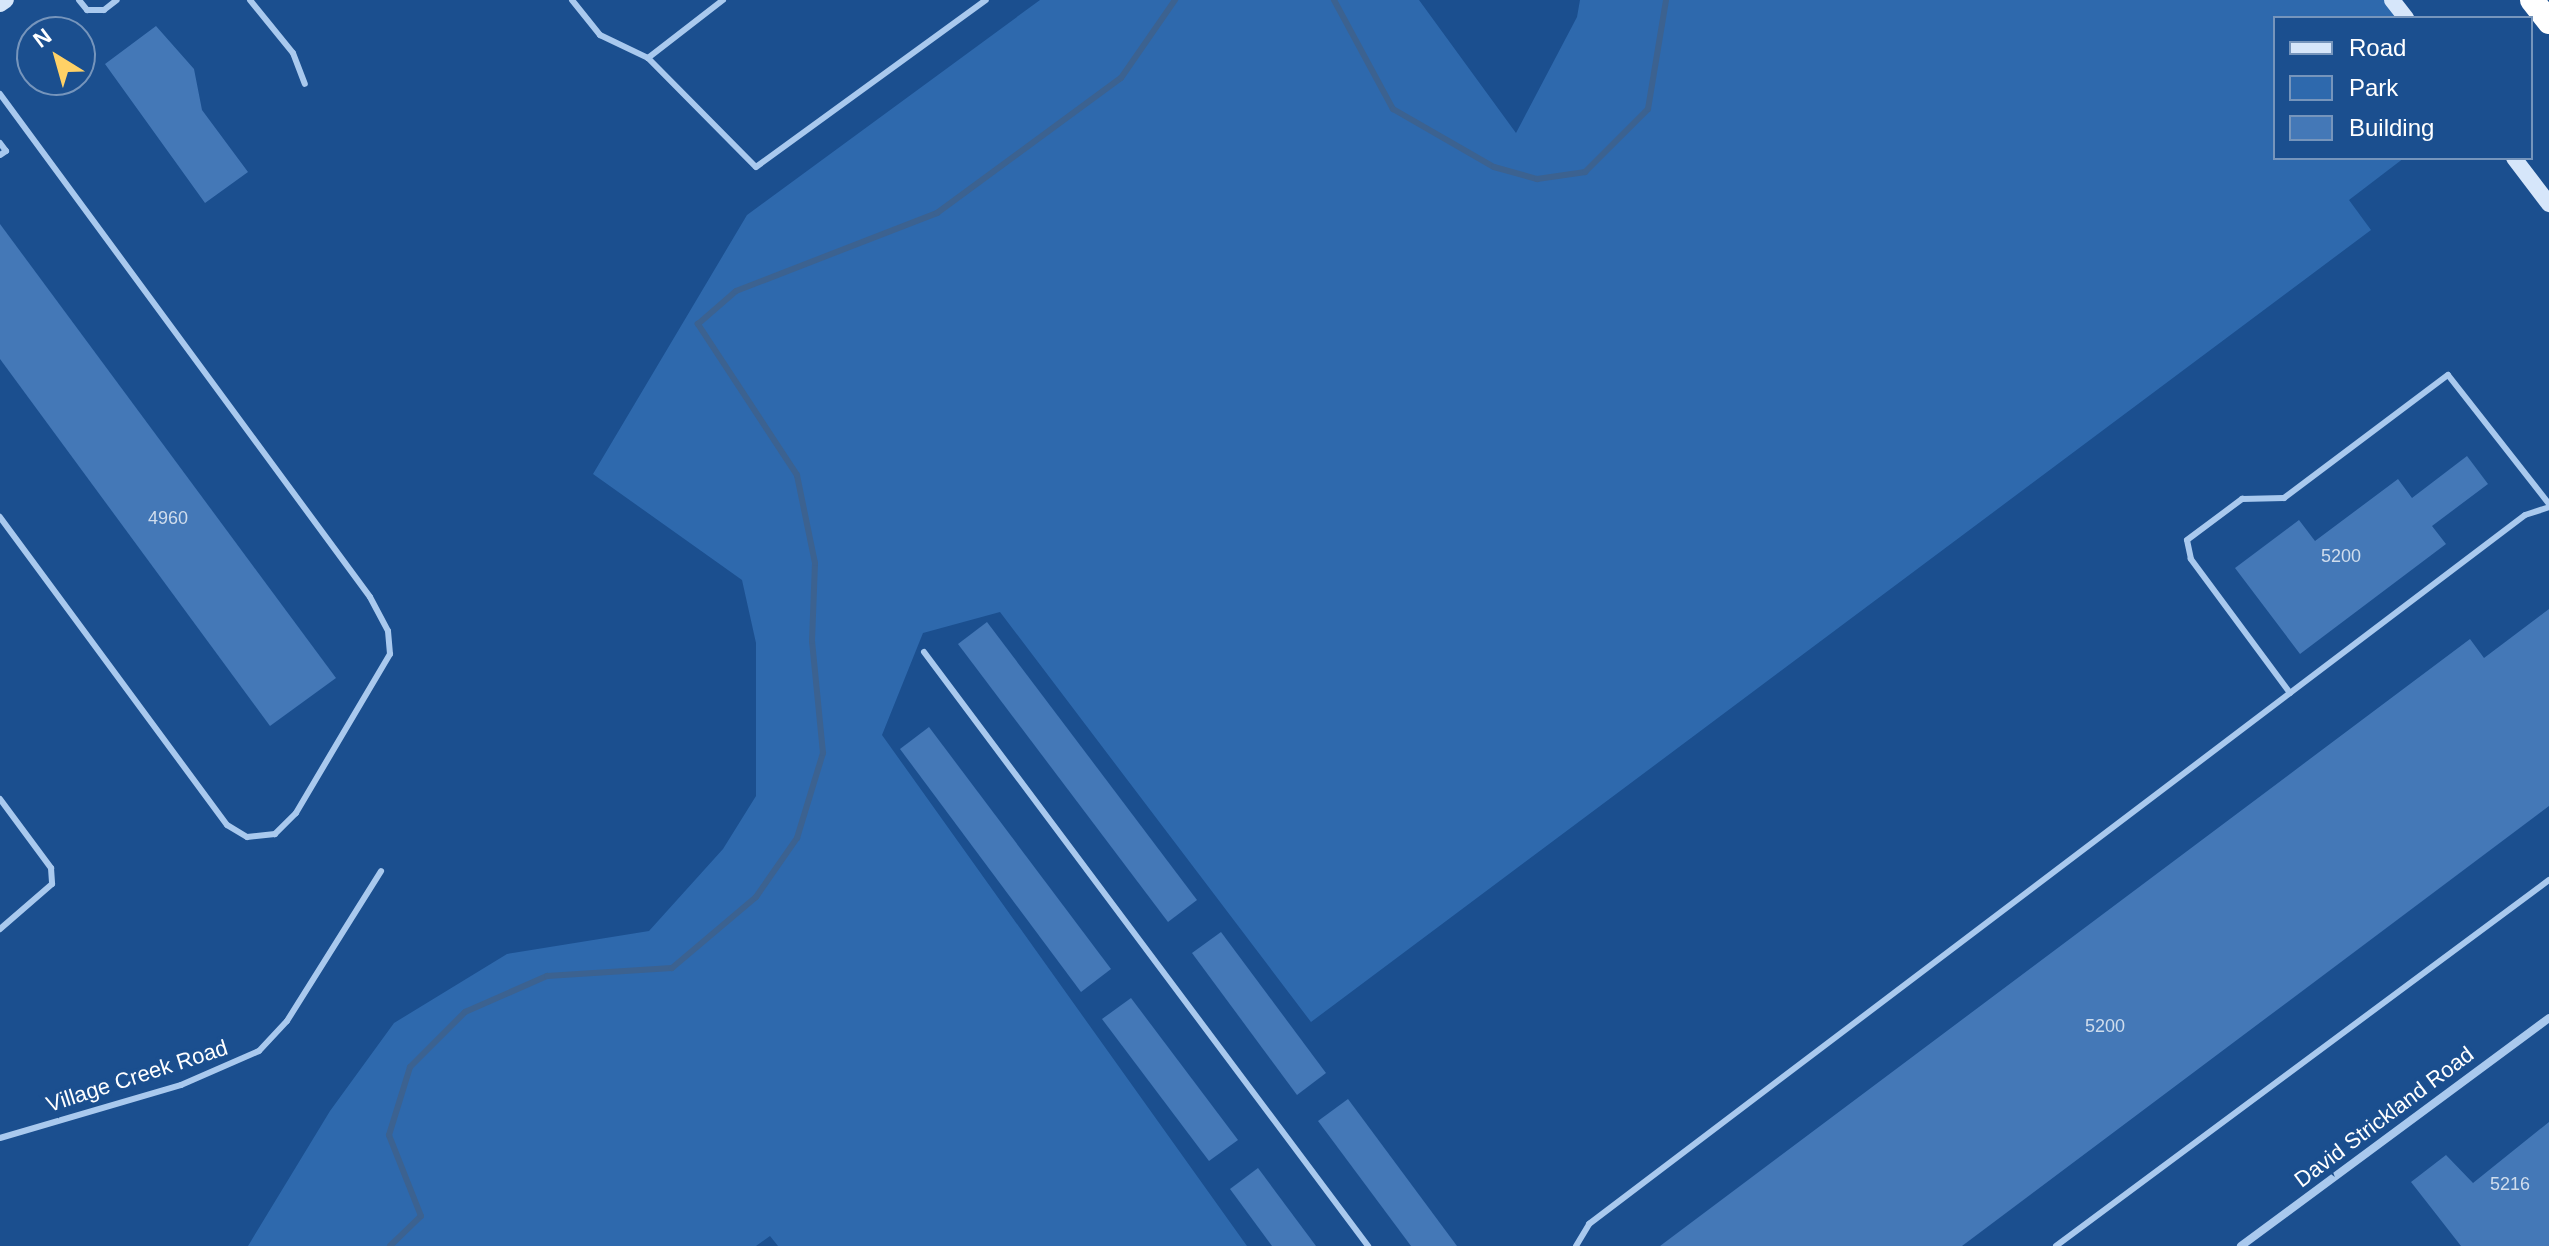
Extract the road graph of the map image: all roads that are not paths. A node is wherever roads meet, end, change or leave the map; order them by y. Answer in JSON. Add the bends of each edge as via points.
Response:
{"nodes":[{"id":1,"x":6,"y":0,"type":"edge"},
{"id":2,"x":79,"y":0,"type":"edge"},
{"id":3,"x":117,"y":0,"type":"edge"},
{"id":4,"x":250,"y":0,"type":"edge"},
{"id":5,"x":572,"y":0,"type":"edge"},
{"id":6,"x":723,"y":0,"type":"edge"},
{"id":7,"x":986,"y":0,"type":"edge"},
{"id":8,"x":2392,"y":0,"type":"edge"},
{"id":9,"x":2532,"y":0,"type":"edge"},
{"id":10,"x":0,"y":4,"type":"edge"},
{"id":11,"x":2404,"y":16,"type":"edge"},
{"id":12,"x":2549,"y":22,"type":"edge"},
{"id":13,"x":648,"y":58,"type":"junction"},
{"id":14,"x":305,"y":84,"type":"dead end"},
{"id":15,"x":0,"y":94,"type":"edge"},
{"id":16,"x":0,"y":143,"type":"edge"},
{"id":17,"x":0,"y":155,"type":"edge"},
{"id":18,"x":2516,"y":160,"type":"edge"},
{"id":19,"x":2549,"y":204,"type":"edge"},
{"id":20,"x":2549,"y":505,"type":"edge"},
{"id":21,"x":0,"y":517,"type":"edge"},
{"id":22,"x":924,"y":652,"type":"dead end"},
{"id":23,"x":2290,"y":693,"type":"junction"},
{"id":24,"x":0,"y":799,"type":"edge"},
{"id":25,"x":381,"y":871,"type":"dead end"},
{"id":26,"x":2549,"y":880,"type":"edge"},
{"id":27,"x":0,"y":929,"type":"edge"},
{"id":28,"x":2549,"y":1018,"type":"edge"},
{"id":29,"x":0,"y":1138,"type":"edge"},
{"id":30,"x":1368,"y":1246,"type":"edge"},
{"id":31,"x":1576,"y":1246,"type":"edge"},
{"id":32,"x":2056,"y":1246,"type":"edge"},
{"id":33,"x":2241,"y":1246,"type":"edge"}],
"edges":[{"from":1,"to":10,"type":"main road"},
{"from":2,"to":3,"type":"lane","via":[[96,10]]},
{"from":4,"to":14,"type":"lane","via":[[293,53]]},
{"from":5,"to":13,"type":"lane","via":[[600,35]]},
{"from":6,"to":13,"type":"lane"},
{"from":7,"to":13,"type":"lane","via":[[756,167]]},
{"from":8,"to":11,"type":"main road"},
{"from":9,"to":12,"type":"highway"},
{"from":15,"to":21,"type":"lane","via":[[370,597],[388,631],[390,654],[296,813],[275,834],[247,837],[227,825]]},
{"from":16,"to":17,"type":"lane","via":[[6,151]]},
{"from":18,"to":19,"type":"main road"},
{"from":20,"to":23,"type":"lane","via":[[2525,515]]},
{"from":20,"to":23,"type":"lane","via":[[2448,375],[2284,498],[2242,499],[2187,540],[2191,559]]},
{"from":22,"to":30,"type":"lane"},
{"from":23,"to":31,"type":"lane","via":[[1589,1224]]},
{"from":24,"to":27,"type":"lane","via":[[51,868],[52,884]]},
{"from":25,"to":29,"type":"lane","name":"Village Creek Road","via":[[287,1021],[259,1051],[181,1085]]},
{"from":26,"to":32,"type":"lane"},
{"from":28,"to":33,"type":"street","name":"David Strickland Road"}]}
